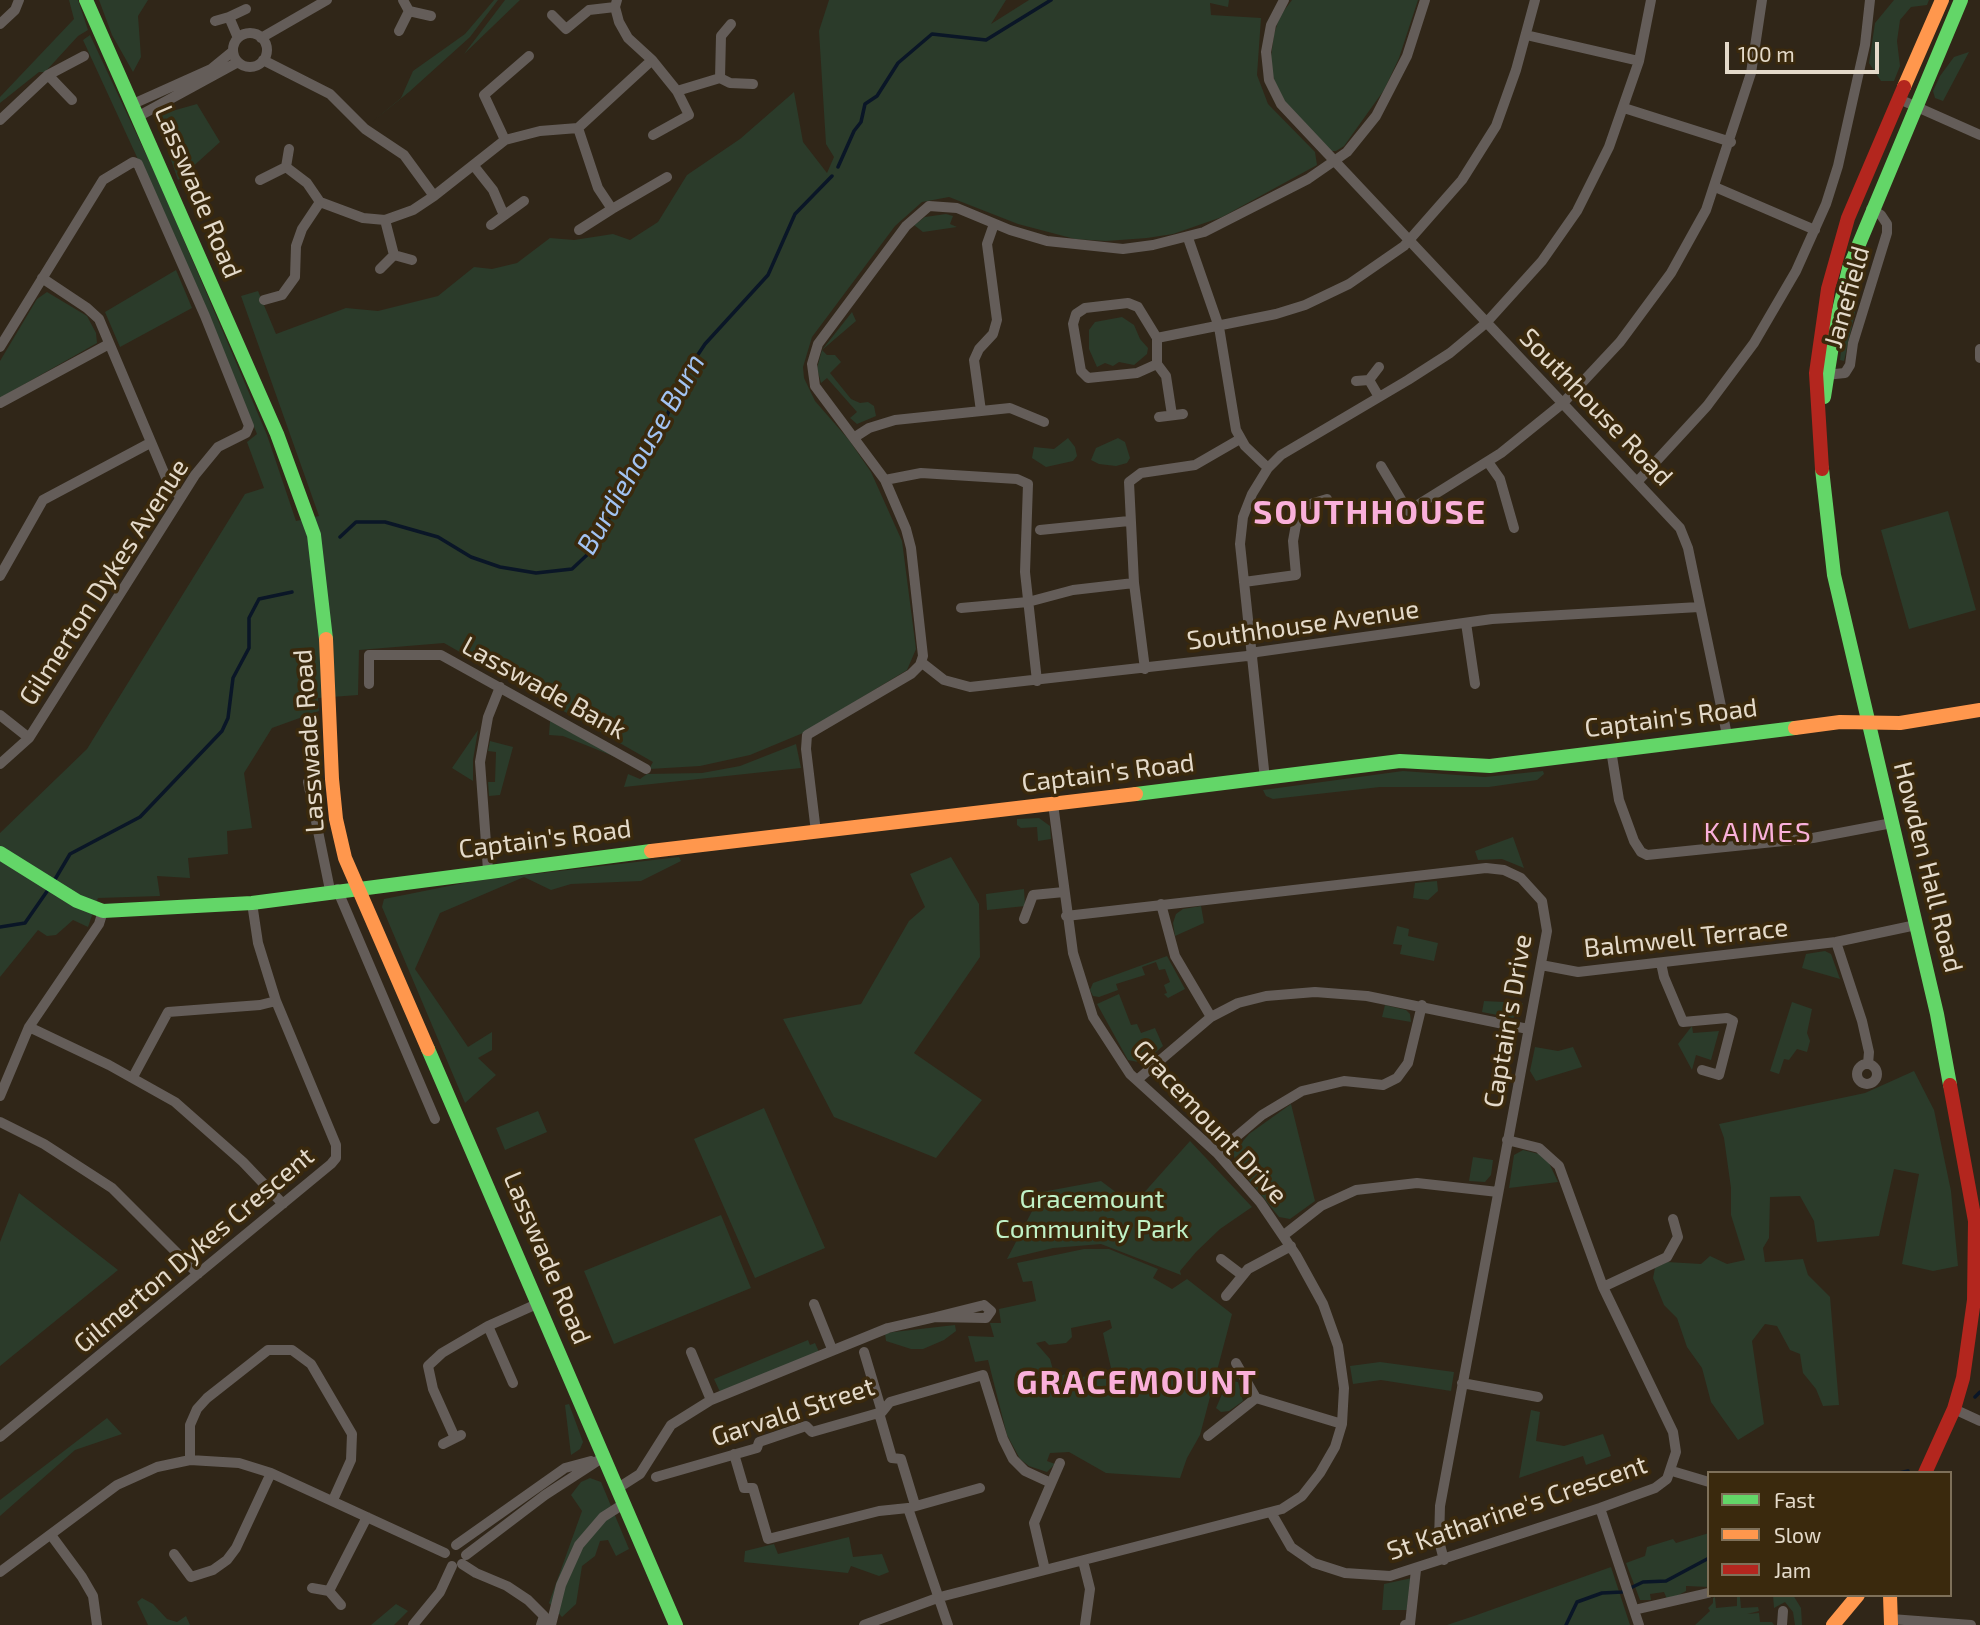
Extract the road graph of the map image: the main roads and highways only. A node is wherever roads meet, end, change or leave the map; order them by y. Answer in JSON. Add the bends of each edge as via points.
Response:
{"nodes":[{"id":1,"x":86,"y":0,"type":"edge"},
{"id":2,"x":1942,"y":0,"type":"edge"},
{"id":3,"x":1961,"y":0,"type":"edge"},
{"id":4,"x":1821,"y":374,"type":"junction"},
{"id":5,"x":1980,"y":710,"type":"edge"},
{"id":6,"x":1867,"y":724,"type":"junction"},
{"id":7,"x":0,"y":853,"type":"edge"},
{"id":8,"x":356,"y":887,"type":"junction"},
{"id":9,"x":1926,"y":1471,"type":"edge"},
{"id":10,"x":1856,"y":1597,"type":"edge"},
{"id":11,"x":1890,"y":1597,"type":"edge"},
{"id":12,"x":1891,"y":1622,"type":"edge"},
{"id":13,"x":676,"y":1625,"type":"edge"},
{"id":14,"x":1833,"y":1625,"type":"edge"}],
"edges":[{"from":1,"to":8,"type":"main road","name":"Lasswade Road","via":[[290,467],[314,535],[327,649],[336,819]]},
{"from":2,"to":4,"type":"main road","via":[[1862,180],[1835,258],[1821,327]]},
{"from":3,"to":4,"type":"main road","via":[[1871,209]]},
{"from":4,"to":6,"type":"main road","name":"Howden Hall Road","via":[[1818,430],[1834,575]]},
{"from":5,"to":6,"type":"main road","name":"Captain's Road"},
{"from":6,"to":8,"type":"main road","name":"Captain's Road","via":[[1840,722],[1490,766],[1401,761]]},
{"from":6,"to":9,"type":"main road","name":"Howden Hall Road","via":[[1955,1098],[1975,1221],[1976,1279],[1969,1345],[1954,1409]]},
{"from":7,"to":8,"type":"main road","name":"Captain's Road","via":[[77,901],[103,911],[252,903]]},
{"from":8,"to":13,"type":"main road","name":"Lasswade Road","via":[[539,1303],[599,1459],[625,1503]]},
{"from":10,"to":14,"type":"main road"},
{"from":11,"to":12,"type":"main road"}]}
